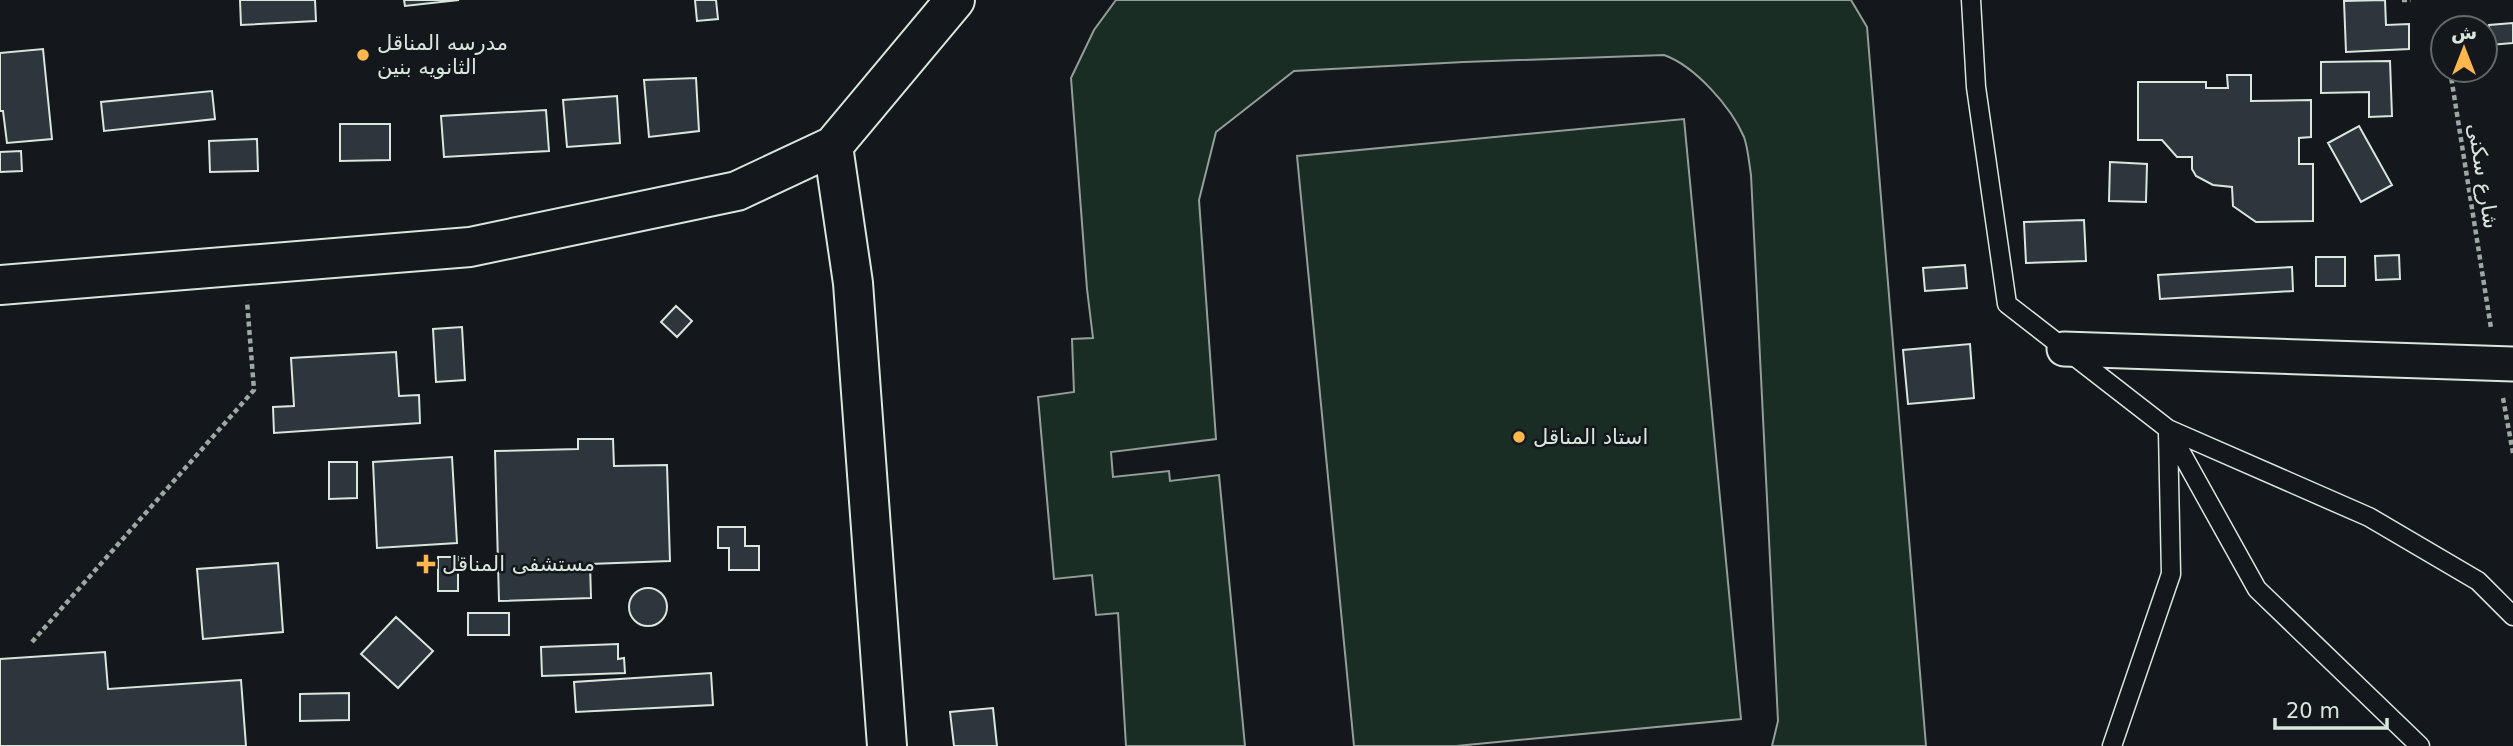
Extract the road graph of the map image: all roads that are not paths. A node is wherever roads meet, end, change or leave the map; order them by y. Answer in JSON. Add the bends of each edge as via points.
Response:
{"nodes":[{"id":1,"x":955,"y":0,"type":"edge"},
{"id":2,"x":1971,"y":0,"type":"edge"},
{"id":3,"x":833,"y":146,"type":"junction"},
{"id":4,"x":0,"y":285,"type":"edge"},
{"id":5,"x":2064,"y":349,"type":"junction"},
{"id":6,"x":2505,"y":364,"type":"edge"},
{"id":7,"x":2168,"y":429,"type":"junction"},
{"id":8,"x":2513,"y":615,"type":"edge"},
{"id":9,"x":887,"y":746,"type":"edge"},
{"id":10,"x":2112,"y":746,"type":"edge"},
{"id":11,"x":2420,"y":746,"type":"edge"}],
"edges":[{"from":1,"to":3,"type":"main road"},
{"from":2,"to":5,"type":"lane","via":[[1976,87],[2007,304]]},
{"from":3,"to":4,"type":"main road","via":[[737,191],[470,247]]},
{"from":3,"to":9,"type":"main road","via":[[853,283]]},
{"from":5,"to":6,"type":"street"},
{"from":5,"to":7,"type":"lane"},
{"from":7,"to":8,"type":"lane","via":[[2369,517],[2478,581]]},
{"from":7,"to":10,"type":"lane","via":[[2171,574]]},
{"from":7,"to":11,"type":"lane","via":[[2257,589]]}]}
